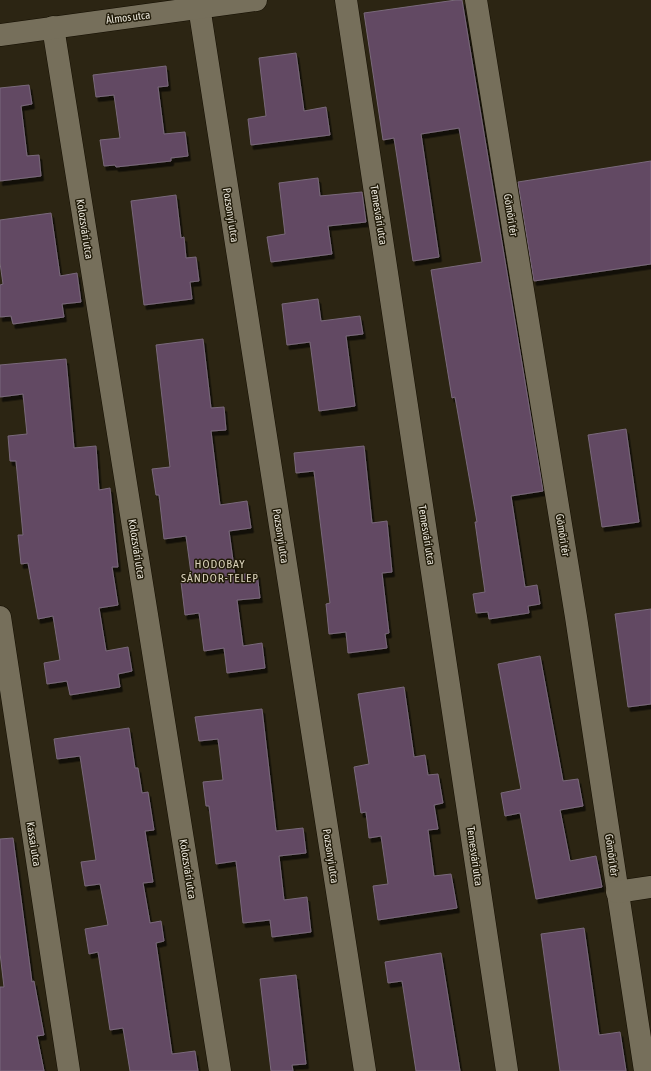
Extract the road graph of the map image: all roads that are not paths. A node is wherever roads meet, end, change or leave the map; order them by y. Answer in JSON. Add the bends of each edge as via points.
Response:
{"nodes":[{"id":1,"x":256,"y":0,"type":"edge"},
{"id":2,"x":346,"y":0,"type":"edge"},
{"id":3,"x":476,"y":0,"type":"edge"},
{"id":4,"x":198,"y":4,"type":"edge"},
{"id":5,"x":53,"y":27,"type":"junction"},
{"id":6,"x":0,"y":35,"type":"edge"},
{"id":7,"x":0,"y":617,"type":"edge"},
{"id":8,"x":651,"y":887,"type":"edge"},
{"id":9,"x":617,"y":892,"type":"junction"},
{"id":10,"x":69,"y":1071,"type":"edge"},
{"id":11,"x":220,"y":1071,"type":"edge"},
{"id":12,"x":365,"y":1071,"type":"edge"},
{"id":13,"x":507,"y":1071,"type":"edge"},
{"id":14,"x":645,"y":1071,"type":"edge"}],
"edges":[{"from":1,"to":4,"type":"street","name":"Álmos utca"},
{"from":2,"to":13,"type":"street","name":"Temesvári utca"},
{"from":3,"to":9,"type":"street","name":"Gömöri tér","via":[[576,618]]},
{"from":4,"to":5,"type":"street","name":"Álmos utca"},
{"from":4,"to":12,"type":"street","name":"Pozsonyi utca"},
{"from":5,"to":6,"type":"street","name":"Álmos utca"},
{"from":5,"to":11,"type":"street","name":"Kolozsvári utca"},
{"from":7,"to":10,"type":"street","name":"Kassai utca"},
{"from":8,"to":9,"type":"street"},
{"from":9,"to":14,"type":"street","name":"Gömöri tér"}]}
